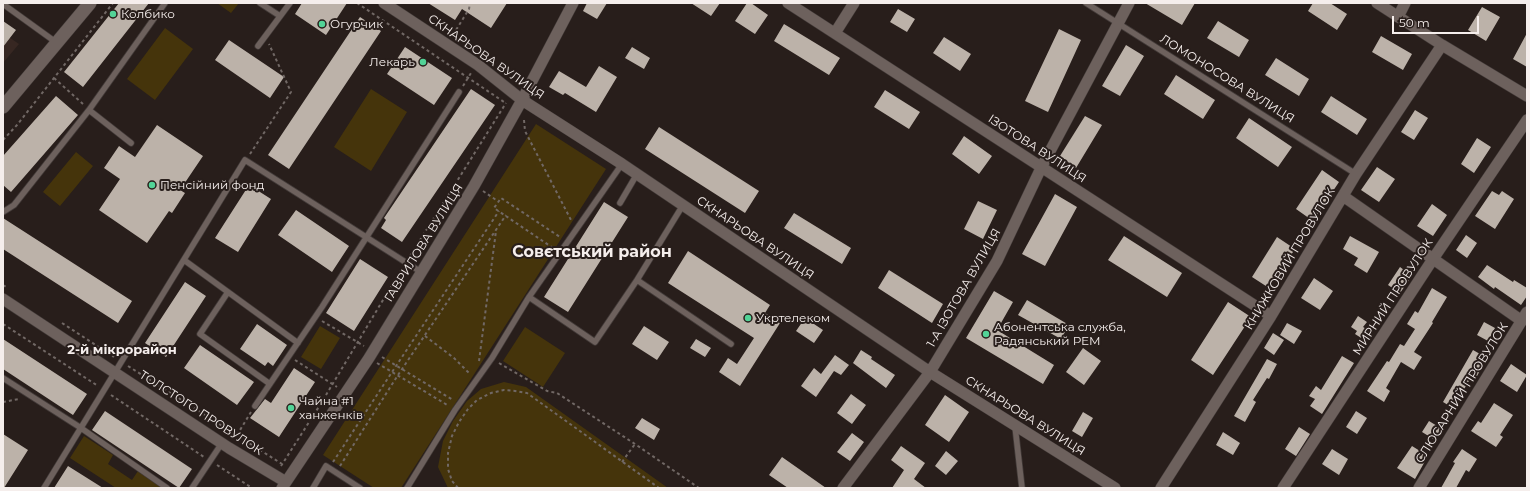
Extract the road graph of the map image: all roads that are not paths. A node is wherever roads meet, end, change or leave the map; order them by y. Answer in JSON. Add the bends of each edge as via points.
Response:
{"nodes":[{"id":1,"x":165,"y":3,"type":"edge"},
{"id":2,"x":260,"y":3,"type":"edge"},
{"id":3,"x":290,"y":3,"type":"edge"},
{"id":4,"x":384,"y":3,"type":"edge"},
{"id":5,"x":573,"y":3,"type":"edge"},
{"id":6,"x":788,"y":3,"type":"edge"},
{"id":7,"x":854,"y":3,"type":"edge"},
{"id":8,"x":1086,"y":3,"type":"edge"},
{"id":9,"x":1129,"y":3,"type":"edge"},
{"id":10,"x":1377,"y":3,"type":"edge"},
{"id":11,"x":1405,"y":3,"type":"edge"},
{"id":12,"x":3,"y":4,"type":"edge"},
{"id":13,"x":86,"y":5,"type":"edge"},
{"id":14,"x":280,"y":16,"type":"junction"},
{"id":15,"x":1398,"y":17,"type":"junction"},
{"id":16,"x":1118,"y":23,"type":"junction"},
{"id":17,"x":835,"y":33,"type":"junction"},
{"id":18,"x":57,"y":43,"type":"junction"},
{"id":19,"x":1442,"y":45,"type":"junction"},
{"id":20,"x":258,"y":46,"type":"dead end"},
{"id":21,"x":458,"y":92,"type":"road end"},
{"id":22,"x":1527,"y":96,"type":"edge"},
{"id":23,"x":522,"y":100,"type":"junction"},
{"id":24,"x":3,"y":107,"type":"edge"},
{"id":25,"x":89,"y":110,"type":"junction"},
{"id":26,"x":1527,"y":120,"type":"edge"},
{"id":27,"x":131,"y":144,"type":"dead end"},
{"id":28,"x":622,"y":164,"type":"junction"},
{"id":29,"x":1042,"y":168,"type":"junction"},
{"id":30,"x":637,"y":174,"type":"junction"},
{"id":31,"x":1356,"y":174,"type":"junction"},
{"id":32,"x":1344,"y":196,"type":"junction"},
{"id":33,"x":620,"y":203,"type":"dead end"},
{"id":34,"x":684,"y":206,"type":"junction"},
{"id":35,"x":3,"y":212,"type":"edge"},
{"id":36,"x":366,"y":238,"type":"junction"},
{"id":37,"x":1433,"y":259,"type":"junction"},
{"id":38,"x":184,"y":260,"type":"junction"},
{"id":39,"x":421,"y":272,"type":"junction"},
{"id":40,"x":637,"y":280,"type":"junction"},
{"id":41,"x":228,"y":292,"type":"junction"},
{"id":42,"x":529,"y":297,"type":"junction"},
{"id":43,"x":3,"y":300,"type":"edge"},
{"id":44,"x":1271,"y":316,"type":"junction"},
{"id":45,"x":1524,"y":317,"type":"edge"},
{"id":46,"x":298,"y":343,"type":"junction"},
{"id":47,"x":732,"y":344,"type":"dead end"},
{"id":48,"x":115,"y":372,"type":"junction"},
{"id":49,"x":930,"y":372,"type":"junction"},
{"id":50,"x":3,"y":378,"type":"edge"},
{"id":51,"x":270,"y":384,"type":"junction"},
{"id":52,"x":255,"y":406,"type":"road end"},
{"id":53,"x":1015,"y":425,"type":"junction"},
{"id":54,"x":81,"y":428,"type":"junction"},
{"id":55,"x":222,"y":443,"type":"junction"},
{"id":56,"x":284,"y":485,"type":"edge"},
{"id":57,"x":46,"y":487,"type":"edge"},
{"id":58,"x":166,"y":488,"type":"edge"},
{"id":59,"x":192,"y":488,"type":"edge"},
{"id":60,"x":313,"y":488,"type":"edge"},
{"id":61,"x":360,"y":488,"type":"edge"},
{"id":62,"x":407,"y":488,"type":"edge"},
{"id":63,"x":843,"y":488,"type":"edge"},
{"id":64,"x":1022,"y":488,"type":"edge"},
{"id":65,"x":1115,"y":488,"type":"edge"},
{"id":66,"x":1161,"y":488,"type":"edge"},
{"id":67,"x":1283,"y":488,"type":"edge"},
{"id":68,"x":1419,"y":488,"type":"edge"}],
"edges":[{"from":1,"to":25,"type":"lane"},
{"from":2,"to":14,"type":"lane"},
{"from":3,"to":14,"type":"lane"},
{"from":4,"to":23,"type":"street","name":"СКНАРЬОВА ВУЛИЦЯ","via":[[478,64]]},
{"from":5,"to":23,"type":"street","name":"ГАВРИЛОВА ВУЛИЦЯ"},
{"from":6,"to":17,"type":"street","name":"ІЗОТОВА ВУЛИЦЯ"},
{"from":7,"to":17,"type":"street"},
{"from":8,"to":16,"type":"lane","name":"ЛОМОНОСОВА ВУЛИЦЯ"},
{"from":9,"to":16,"type":"street","name":"1-А ІЗОТОВА ВУЛИЦЯ"},
{"from":10,"to":15,"type":"street"},
{"from":11,"to":15,"type":"street"},
{"from":12,"to":18,"type":"lane"},
{"from":13,"to":18,"type":"street"},
{"from":14,"to":20,"type":"lane"},
{"from":15,"to":19,"type":"street"},
{"from":16,"to":29,"type":"street","name":"1-А ІЗОТОВА ВУЛИЦЯ"},
{"from":16,"to":31,"type":"lane","name":"ЛОМОНОСОВА ВУЛИЦЯ"},
{"from":17,"to":29,"type":"street","name":"ІЗОТОВА ВУЛИЦЯ"},
{"from":18,"to":24,"type":"street"},
{"from":19,"to":22,"type":"street"},
{"from":19,"to":31,"type":"street","name":"КНИЖКОВИЙ ПРОВУЛОК"},
{"from":21,"to":36,"type":"lane"},
{"from":23,"to":28,"type":"street","name":"СКНАРЬОВА ВУЛИЦЯ"},
{"from":23,"to":39,"type":"street","name":"ГАВРИЛОВА ВУЛИЦЯ","via":[[474,186]]},
{"from":25,"to":27,"type":"lane"},
{"from":25,"to":35,"type":"lane","via":[[14,205]]},
{"from":26,"to":37,"type":"street","name":"МИРНИЙ ПРОВУЛОК"},
{"from":28,"to":30,"type":"street","name":"СКНАРЬОВА ВУЛИЦЯ"},
{"from":28,"to":42,"type":"lane"},
{"from":29,"to":44,"type":"street","name":"ІЗОТОВА ВУЛИЦЯ"},
{"from":29,"to":49,"type":"street","name":"1-А ІЗОТОВА ВУЛИЦЯ","via":[[997,261]]},
{"from":30,"to":33,"type":"lane"},
{"from":30,"to":34,"type":"street","name":"СКНАРЬОВА ВУЛИЦЯ"},
{"from":31,"to":32,"type":"street","name":"КНИЖКОВИЙ ПРОВУЛОК"},
{"from":32,"to":37,"type":"street"},
{"from":32,"to":44,"type":"street","name":"КНИЖКОВИЙ ПРОВУЛОК"},
{"from":34,"to":40,"type":"lane"},
{"from":34,"to":49,"type":"street","name":"СКНАРЬОВА ВУЛИЦЯ"},
{"from":36,"to":38,"type":"lane","via":[[245,160]]},
{"from":36,"to":39,"type":"lane"},
{"from":36,"to":46,"type":"lane"},
{"from":37,"to":45,"type":"street"},
{"from":37,"to":67,"type":"street","name":"МИРНИЙ ПРОВУЛОК"},
{"from":38,"to":41,"type":"lane"},
{"from":38,"to":48,"type":"lane"},
{"from":39,"to":56,"type":"street","name":"ГАВРИЛОВА ВУЛИЦЯ","via":[[371,355]]},
{"from":40,"to":42,"type":"lane","via":[[595,342]]},
{"from":40,"to":47,"type":"lane"},
{"from":41,"to":46,"type":"lane"},
{"from":41,"to":51,"type":"lane","via":[[200,334]]},
{"from":42,"to":62,"type":"lane"},
{"from":43,"to":48,"type":"street","name":"ТОЛСТОГО ПРОВУЛОК"},
{"from":44,"to":66,"type":"street","name":"КНИЖКОВИЙ ПРОВУЛОК"},
{"from":45,"to":68,"type":"street","name":"СЛЮСАРНИЙ ПРОВУЛОК"},
{"from":46,"to":51,"type":"lane"},
{"from":48,"to":54,"type":"lane"},
{"from":48,"to":55,"type":"street","name":"ТОЛСТОГО ПРОВУЛОК"},
{"from":49,"to":53,"type":"street","name":"СКНАРЬОВА ВУЛИЦЯ"},
{"from":49,"to":63,"type":"street","name":"1-А ІЗОТОВА ВУЛИЦЯ"},
{"from":50,"to":54,"type":"lane"},
{"from":51,"to":52,"type":"lane"},
{"from":53,"to":64,"type":"lane"},
{"from":53,"to":65,"type":"street","name":"СКНАРЬОВА ВУЛИЦЯ"},
{"from":54,"to":57,"type":"lane"},
{"from":54,"to":58,"type":"lane"},
{"from":55,"to":56,"type":"street","name":"ТОЛСТОГО ПРОВУЛОК","via":[[275,476]]},
{"from":55,"to":59,"type":"lane"},
{"from":60,"to":61,"type":"lane","via":[[326,466]]}]}
